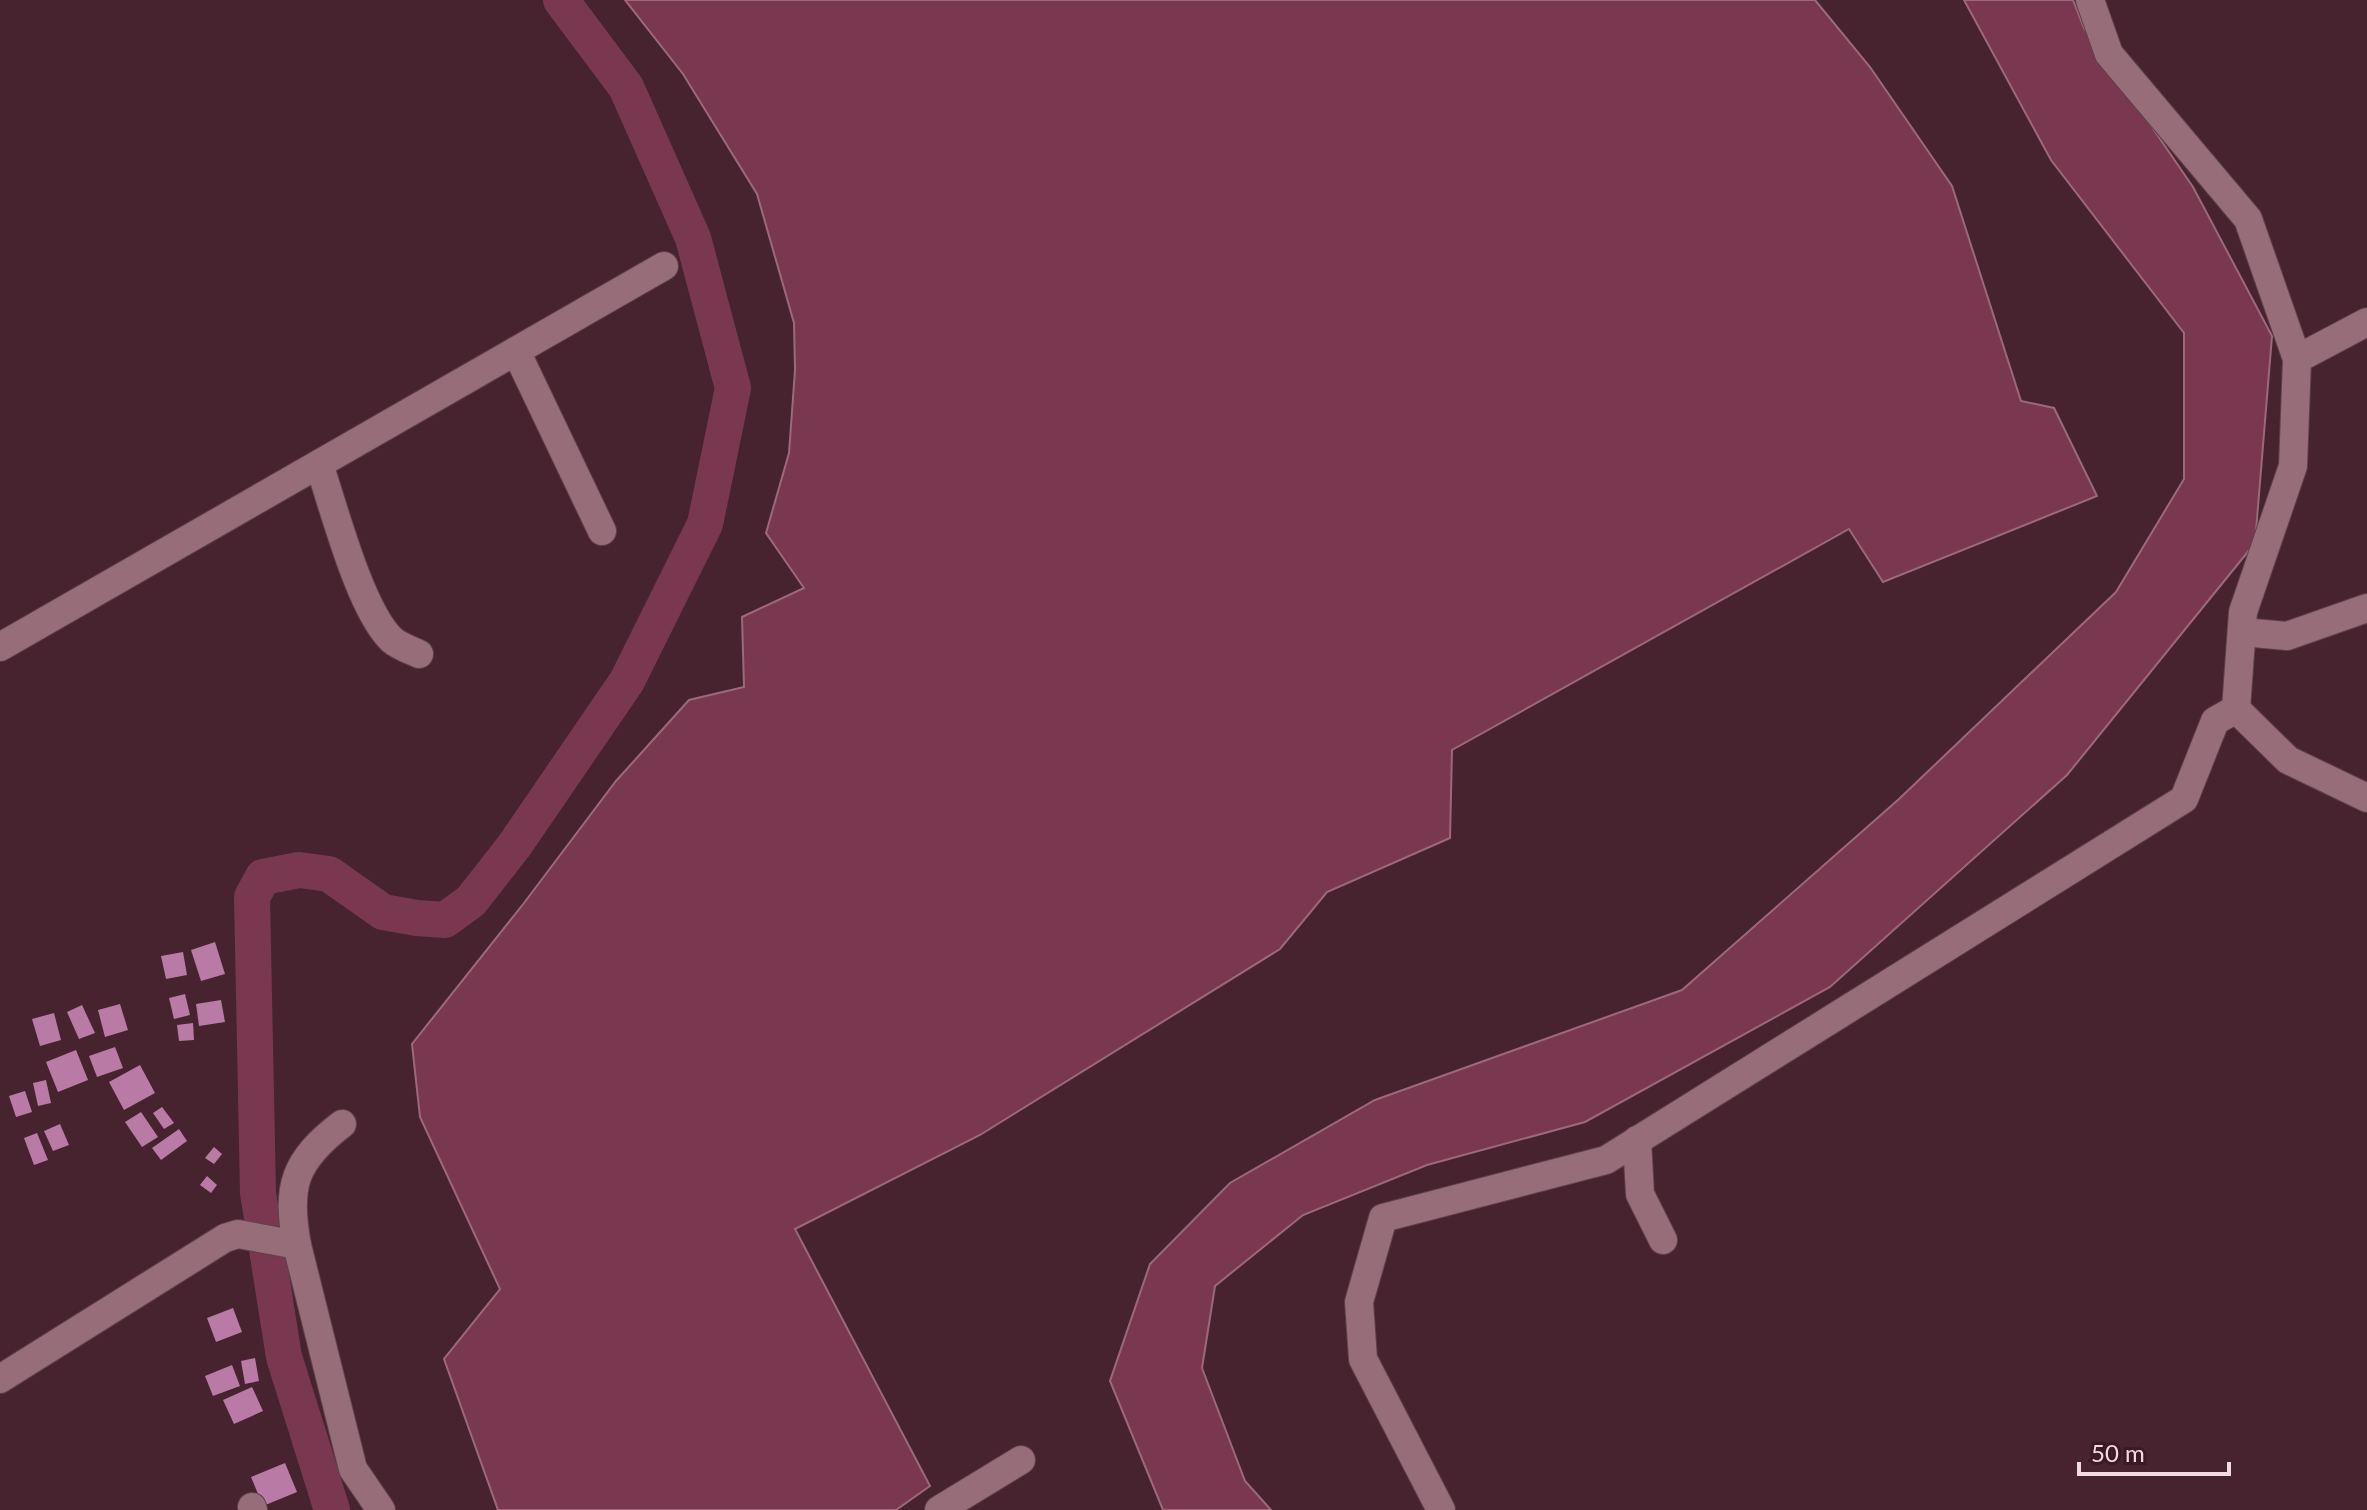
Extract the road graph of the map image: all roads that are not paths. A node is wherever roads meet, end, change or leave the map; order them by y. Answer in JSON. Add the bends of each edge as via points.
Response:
{"nodes":[{"id":1,"x":2090,"y":0,"type":"edge"},
{"id":2,"x":664,"y":266,"type":"dead end"},
{"id":3,"x":2367,"y":322,"type":"edge"},
{"id":4,"x":516,"y":351,"type":"junction"},
{"id":5,"x":2297,"y":359,"type":"junction"},
{"id":6,"x":319,"y":464,"type":"junction"},
{"id":7,"x":602,"y":531,"type":"dead end"},
{"id":8,"x":2367,"y":608,"type":"edge"},
{"id":9,"x":2242,"y":632,"type":"junction"},
{"id":10,"x":0,"y":647,"type":"edge"},
{"id":11,"x":419,"y":654,"type":"dead end"},
{"id":12,"x":2236,"y":709,"type":"junction"},
{"id":13,"x":2367,"y":798,"type":"edge"},
{"id":14,"x":342,"y":1124,"type":"dead end"},
{"id":15,"x":1637,"y":1140,"type":"junction"},
{"id":16,"x":1663,"y":1240,"type":"dead end"},
{"id":17,"x":285,"y":1243,"type":"junction"},
{"id":18,"x":0,"y":1379,"type":"edge"},
{"id":19,"x":1021,"y":1460,"type":"dead end"},
{"id":20,"x":381,"y":1510,"type":"edge"},
{"id":21,"x":939,"y":1510,"type":"edge"},
{"id":22,"x":1441,"y":1510,"type":"edge"}],
"edges":[{"from":1,"to":5,"type":"street","via":[[2109,54],[2248,219]]},
{"from":2,"to":4,"type":"street"},
{"from":3,"to":5,"type":"street"},
{"from":4,"to":6,"type":"street"},
{"from":4,"to":7,"type":"street"},
{"from":5,"to":9,"type":"street","via":[[2293,466],[2243,612]]},
{"from":6,"to":10,"type":"street"},
{"from":6,"to":11,"type":"street","via":[[380,626],[394,642]]},
{"from":8,"to":9,"type":"street","via":[[2287,636]]},
{"from":9,"to":12,"type":"street"},
{"from":12,"to":13,"type":"street","via":[[2288,760]]},
{"from":12,"to":15,"type":"street","via":[[2215,721],[2184,799]]},
{"from":14,"to":17,"type":"street","via":[[318,1143],[291,1190]]},
{"from":15,"to":16,"type":"street","via":[[1640,1194]]},
{"from":15,"to":22,"type":"street","via":[[1606,1160],[1383,1218],[1359,1302],[1363,1359]]},
{"from":17,"to":18,"type":"street","via":[[238,1234],[225,1238]]},
{"from":17,"to":20,"type":"street","via":[[353,1469]]},
{"from":19,"to":21,"type":"street"}]}
